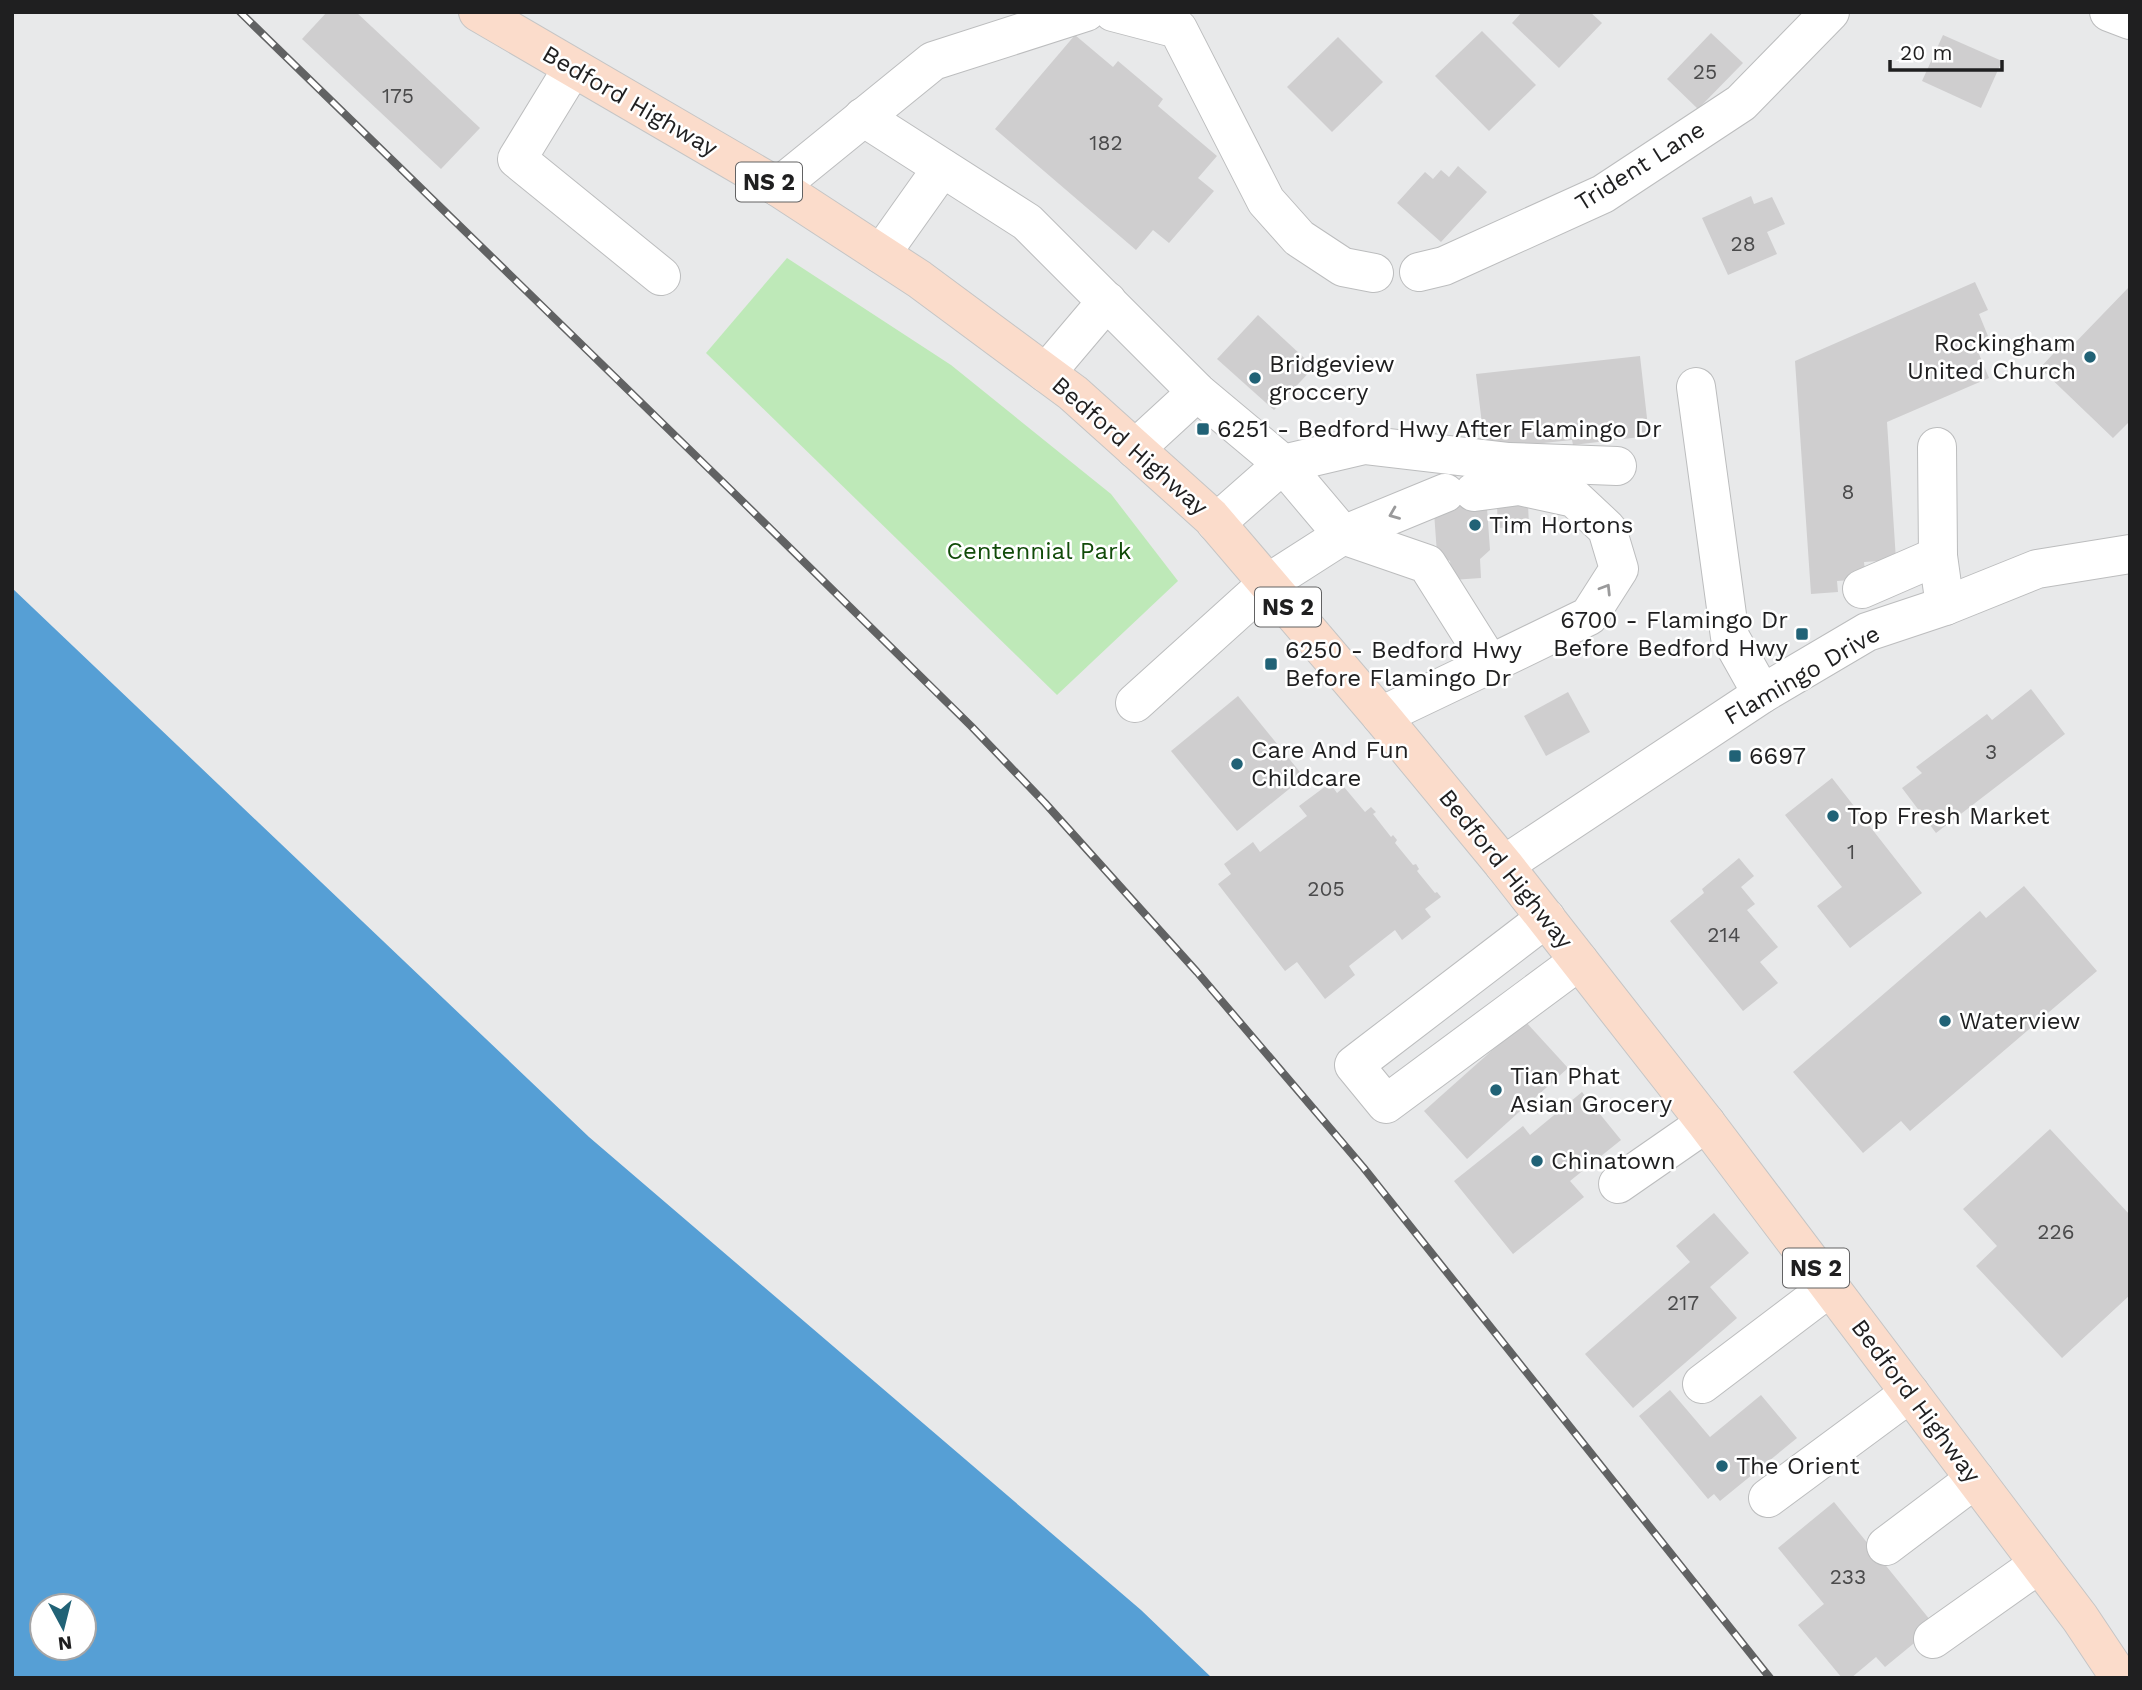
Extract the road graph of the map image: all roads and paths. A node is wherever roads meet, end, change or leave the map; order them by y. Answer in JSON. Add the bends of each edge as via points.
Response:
{"nodes":[{"id":1,"x":478,"y":12,"type":"edge"},
{"id":2,"x":1086,"y":12,"type":"edge"},
{"id":3,"x":1113,"y":12,"type":"edge"},
{"id":4,"x":1830,"y":12,"type":"edge"},
{"id":5,"x":2109,"y":12,"type":"edge"},
{"id":6,"x":2130,"y":20,"type":"edge"},
{"id":7,"x":572,"y":69,"type":"junction"},
{"id":8,"x":863,"y":117,"type":"junction"},
{"id":9,"x":943,"y":168,"type":"junction"},
{"id":10,"x":778,"y":187,"type":"junction"},
{"id":11,"x":881,"y":254,"type":"junction"},
{"id":12,"x":1419,"y":272,"type":"dead end"},
{"id":13,"x":1374,"y":273,"type":"dead end"},
{"id":14,"x":660,"y":276,"type":"dead end"},
{"id":15,"x":1107,"y":301,"type":"junction"},
{"id":16,"x":1046,"y":373,"type":"junction"},
{"id":17,"x":1696,"y":387,"type":"dead end"},
{"id":18,"x":1197,"y":392,"type":"junction"},
{"id":19,"x":1937,"y":447,"type":"dead end"},
{"id":20,"x":1135,"y":449,"type":"junction"},
{"id":21,"x":1283,"y":464,"type":"junction"},
{"id":22,"x":1617,"y":466,"type":"dead end"},
{"id":23,"x":1216,"y":523,"type":"junction"},
{"id":24,"x":1343,"y":535,"type":"junction"},
{"id":25,"x":2130,"y":554,"type":"edge"},
{"id":26,"x":1938,"y":556,"type":"junction"},
{"id":27,"x":1268,"y":583,"type":"junction"},
{"id":28,"x":1862,"y":589,"type":"dead end"},
{"id":29,"x":1945,"y":606,"type":"junction"},
{"id":30,"x":1490,"y":664,"type":"junction"},
{"id":31,"x":1762,"y":694,"type":"junction"},
{"id":32,"x":1135,"y":703,"type":"dead end"},
{"id":33,"x":1381,"y":716,"type":"junction"},
{"id":34,"x":1504,"y":865,"type":"junction"},
{"id":35,"x":1546,"y":918,"type":"junction"},
{"id":36,"x":1498,"y":955,"type":"junction"},
{"id":37,"x":1579,"y":961,"type":"junction"},
{"id":38,"x":1530,"y":998,"type":"junction"},
{"id":39,"x":1706,"y":1123,"type":"junction"},
{"id":40,"x":1618,"y":1184,"type":"dead end"},
{"id":41,"x":1830,"y":1287,"type":"junction"},
{"id":42,"x":1702,"y":1384,"type":"dead end"},
{"id":43,"x":1910,"y":1393,"type":"junction"},
{"id":44,"x":1975,"y":1479,"type":"junction"},
{"id":45,"x":1768,"y":1498,"type":"dead end"},
{"id":46,"x":1886,"y":1546,"type":"dead end"},
{"id":47,"x":2039,"y":1564,"type":"junction"},
{"id":48,"x":1933,"y":1639,"type":"dead end"},
{"id":49,"x":2120,"y":1678,"type":"edge"}],
"edges":[{"from":1,"to":7,"type":"main road","name":"Bedford Highway","number":"NS 2"},
{"from":2,"to":8,"type":"street","via":[[933,61]]},
{"from":3,"to":13,"type":"street","via":[[1178,29],[1266,201],[1299,238],[1343,267]]},
{"from":4,"to":12,"type":"street","name":"Trident Lane","via":[[1741,103],[1604,194],[1444,266]]},
{"from":5,"to":6,"type":"street"},
{"from":7,"to":10,"type":"main road","name":"Bedford Highway","number":"NS 2"},
{"from":7,"to":14,"type":"street","via":[[517,159]]},
{"from":8,"to":9,"type":"street"},
{"from":8,"to":10,"type":"street"},
{"from":9,"to":11,"type":"street"},
{"from":9,"to":15,"type":"street","via":[[1027,222]]},
{"from":10,"to":11,"type":"main road","name":"Bedford Highway","number":"NS 2"},
{"from":11,"to":16,"type":"main road","name":"Bedford Highway","number":"NS 2"},
{"from":15,"to":16,"type":"street"},
{"from":15,"to":18,"type":"street"},
{"from":16,"to":20,"type":"main road","name":"Bedford Highway","number":"NS 2"},
{"from":17,"to":31,"type":"street","via":[[1730,637]]},
{"from":18,"to":20,"type":"street"},
{"from":18,"to":21,"type":"street"},
{"from":19,"to":26,"type":"street"},
{"from":20,"to":23,"type":"main road","name":"Bedford Highway","number":"NS 2"},
{"from":21,"to":22,"type":"street","via":[[1364,445],[1509,462]]},
{"from":21,"to":23,"type":"street"},
{"from":21,"to":24,"type":"street"},
{"from":23,"to":27,"type":"main road","name":"Bedford Highway","number":"NS 2"},
{"from":24,"to":27,"type":"street"},
{"from":24,"to":30,"type":"street","via":[[1427,564]]},
{"from":30,"to":24,"type":"street","one_way":true,"via":[[1589,617],[1619,569],[1607,529],[1574,498],[1519,486],[1460,492]]},
{"from":25,"to":29,"type":"street","name":"Flamingo Drive","via":[[2037,569]]},
{"from":26,"to":28,"type":"street"},
{"from":26,"to":29,"type":"street"},
{"from":27,"to":32,"type":"street"},
{"from":27,"to":33,"type":"main road","name":"Bedford Highway","number":"NS 2"},
{"from":29,"to":31,"type":"street","name":"Flamingo Drive","via":[[1867,632]]},
{"from":30,"to":33,"type":"street"},
{"from":31,"to":34,"type":"street","name":"Flamingo Drive"},
{"from":33,"to":34,"type":"main road","name":"Bedford Highway","number":"NS 2"},
{"from":34,"to":35,"type":"main road","name":"Bedford Highway","number":"NS 2"},
{"from":35,"to":36,"type":"street"},
{"from":35,"to":37,"type":"main road","name":"Bedford Highway","number":"NS 2"},
{"from":36,"to":38,"type":"street"},
{"from":36,"to":38,"type":"street","via":[[1354,1065],[1386,1104]]},
{"from":37,"to":38,"type":"street"},
{"from":37,"to":39,"type":"main road","name":"Bedford Highway","number":"NS 2"},
{"from":39,"to":40,"type":"street"},
{"from":39,"to":41,"type":"main road","name":"Bedford Highway","number":"NS 2"},
{"from":41,"to":42,"type":"street"},
{"from":41,"to":43,"type":"main road","name":"Bedford Highway","number":"NS 2"},
{"from":43,"to":44,"type":"main road","name":"Bedford Highway","number":"NS 2"},
{"from":43,"to":45,"type":"street"},
{"from":44,"to":46,"type":"street"},
{"from":44,"to":47,"type":"main road","name":"Bedford Highway","number":"NS 2"},
{"from":47,"to":48,"type":"street"},
{"from":47,"to":49,"type":"main road","name":"Bedford Highway","number":"NS 2"}]}
